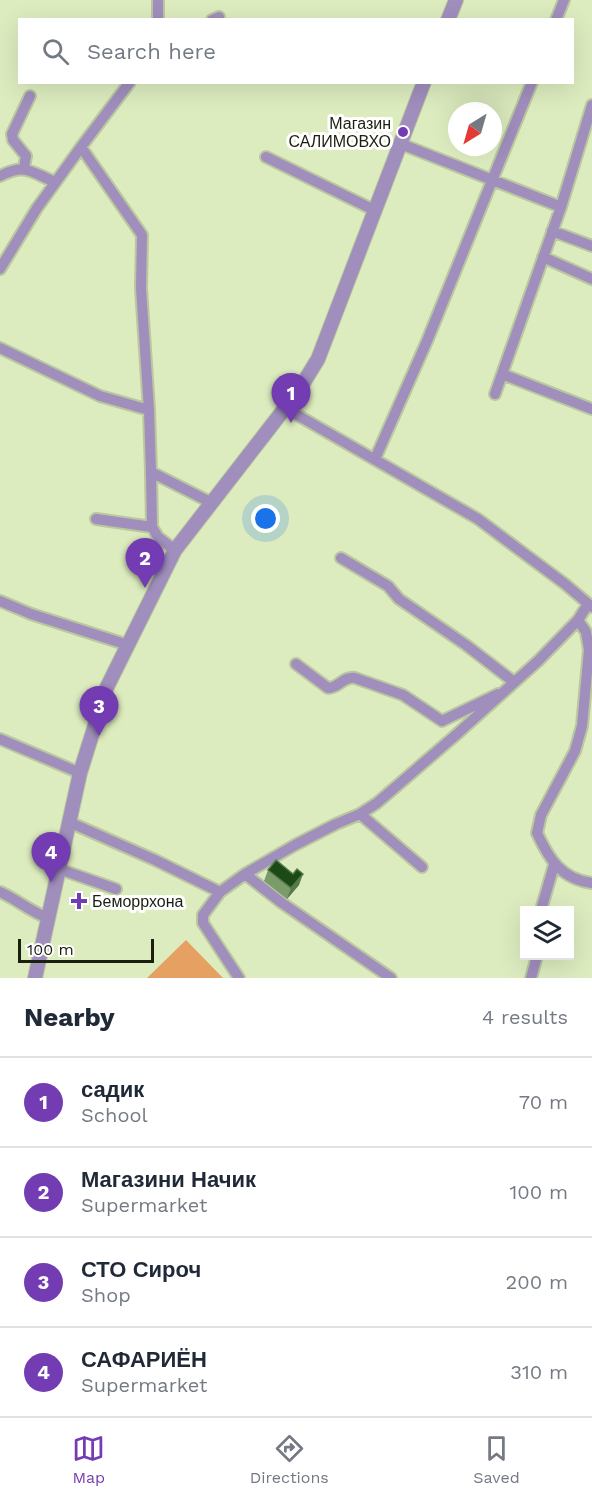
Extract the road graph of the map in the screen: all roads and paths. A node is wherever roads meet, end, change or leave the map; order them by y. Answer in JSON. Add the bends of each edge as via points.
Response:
{"nodes":[{"id":1,"x":158,"y":0,"type":"edge"},
{"id":2,"x":456,"y":0,"type":"edge"},
{"id":3,"x":564,"y":0,"type":"edge"},
{"id":4,"x":158,"y":18,"type":"edge"},
{"id":5,"x":449,"y":18,"type":"edge"},
{"id":6,"x":557,"y":18,"type":"edge"},
{"id":7,"x":128,"y":84,"type":"edge"},
{"id":8,"x":423,"y":84,"type":"edge"},
{"id":9,"x":531,"y":84,"type":"edge"},
{"id":10,"x":30,"y":96,"type":"dead end"},
{"id":11,"x":592,"y":105,"type":"edge"},
{"id":12,"x":400,"y":144,"type":"junction"},
{"id":13,"x":81,"y":147,"type":"junction"},
{"id":14,"x":266,"y":157,"type":"dead end"},
{"id":15,"x":24,"y":168,"type":"junction"},
{"id":16,"x":0,"y":176,"type":"edge"},
{"id":17,"x":55,"y":182,"type":"junction"},
{"id":18,"x":493,"y":182,"type":"junction"},
{"id":19,"x":561,"y":207,"type":"junction"},
{"id":20,"x":374,"y":210,"type":"junction"},
{"id":21,"x":552,"y":231,"type":"junction"},
{"id":22,"x":592,"y":246,"type":"edge"},
{"id":23,"x":543,"y":257,"type":"junction"},
{"id":24,"x":0,"y":269,"type":"edge"},
{"id":25,"x":592,"y":279,"type":"edge"},
{"id":26,"x":0,"y":348,"type":"edge"},
{"id":27,"x":502,"y":374,"type":"junction"},
{"id":28,"x":495,"y":394,"type":"dead end"},
{"id":29,"x":285,"y":408,"type":"junction"},
{"id":30,"x":592,"y":409,"type":"edge"},
{"id":31,"x":149,"y":410,"type":"junction"},
{"id":32,"x":375,"y":459,"type":"junction"},
{"id":33,"x":151,"y":471,"type":"junction"},
{"id":34,"x":212,"y":503,"type":"junction"},
{"id":35,"x":96,"y":519,"type":"dead end"},
{"id":36,"x":152,"y":527,"type":"junction"},
{"id":37,"x":175,"y":550,"type":"junction"},
{"id":38,"x":341,"y":558,"type":"dead end"},
{"id":39,"x":0,"y":601,"type":"edge"},
{"id":40,"x":590,"y":605,"type":"edge"},
{"id":41,"x":578,"y":620,"type":"junction"},
{"id":42,"x":589,"y":633,"type":"edge"},
{"id":43,"x":128,"y":645,"type":"junction"},
{"id":44,"x":296,"y":663,"type":"dead end"},
{"id":45,"x":514,"y":682,"type":"junction"},
{"id":46,"x":506,"y":690,"type":"junction"},
{"id":47,"x":0,"y":739,"type":"edge"},
{"id":48,"x":80,"y":773,"type":"junction"},
{"id":49,"x":360,"y":814,"type":"junction"},
{"id":50,"x":69,"y":822,"type":"junction"},
{"id":51,"x":554,"y":865,"type":"junction"},
{"id":52,"x":422,"y":867,"type":"dead end"},
{"id":53,"x":59,"y":869,"type":"junction"},
{"id":54,"x":245,"y":874,"type":"junction"},
{"id":55,"x":592,"y":883,"type":"edge"},
{"id":56,"x":116,"y":890,"type":"dead end"},
{"id":57,"x":0,"y":892,"type":"edge"},
{"id":58,"x":220,"y":892,"type":"junction"},
{"id":59,"x":542,"y":906,"type":"edge"},
{"id":60,"x":48,"y":918,"type":"junction"},
{"id":61,"x":536,"y":960,"type":"edge"},
{"id":62,"x":35,"y":978,"type":"edge"},
{"id":63,"x":239,"y":978,"type":"edge"},
{"id":64,"x":391,"y":978,"type":"edge"},
{"id":65,"x":531,"y":978,"type":"edge"}],
"edges":[{"from":1,"to":4,"type":"street"},
{"from":2,"to":5,"type":"street"},
{"from":3,"to":6,"type":"street"},
{"from":7,"to":13,"type":"street"},
{"from":8,"to":12,"type":"street"},
{"from":9,"to":18,"type":"street"},
{"from":10,"to":15,"type":"street","via":[[12,134],[26,156]]},
{"from":11,"to":19,"type":"street"},
{"from":12,"to":18,"type":"street"},
{"from":12,"to":20,"type":"street"},
{"from":13,"to":17,"type":"street"},
{"from":13,"to":31,"type":"street","via":[[142,235],[141,288]]},
{"from":14,"to":20,"type":"street"},
{"from":15,"to":16,"type":"street"},
{"from":15,"to":17,"type":"street"},
{"from":17,"to":24,"type":"street"},
{"from":18,"to":19,"type":"street"},
{"from":18,"to":32,"type":"street"},
{"from":19,"to":21,"type":"street"},
{"from":20,"to":29,"type":"street","via":[[318,359]]},
{"from":21,"to":22,"type":"street"},
{"from":21,"to":23,"type":"street"},
{"from":23,"to":25,"type":"street"},
{"from":23,"to":27,"type":"street"},
{"from":26,"to":31,"type":"street","via":[[100,396]]},
{"from":27,"to":28,"type":"street"},
{"from":27,"to":30,"type":"street"},
{"from":29,"to":32,"type":"street"},
{"from":29,"to":34,"type":"street"},
{"from":31,"to":33,"type":"street"},
{"from":32,"to":40,"type":"street","via":[[478,519]]},
{"from":33,"to":34,"type":"street"},
{"from":33,"to":36,"type":"street"},
{"from":34,"to":37,"type":"street"},
{"from":35,"to":36,"type":"street"},
{"from":36,"to":37,"type":"street"},
{"from":37,"to":43,"type":"street"},
{"from":38,"to":45,"type":"street","via":[[388,586],[399,599]]},
{"from":39,"to":43,"type":"street"},
{"from":40,"to":41,"type":"street"},
{"from":41,"to":42,"type":"street"},
{"from":41,"to":45,"type":"street"},
{"from":42,"to":51,"type":"street","via":[[582,726],[538,824],[537,833]]},
{"from":43,"to":48,"type":"street","via":[[107,687]]},
{"from":44,"to":46,"type":"street","via":[[328,688],[355,678],[404,695],[442,721]]},
{"from":45,"to":46,"type":"street"},
{"from":46,"to":49,"type":"street","via":[[409,777]]},
{"from":47,"to":48,"type":"street"},
{"from":48,"to":50,"type":"street"},
{"from":49,"to":52,"type":"street"},
{"from":49,"to":54,"type":"street"},
{"from":50,"to":53,"type":"street"},
{"from":50,"to":58,"type":"street"},
{"from":51,"to":55,"type":"street","via":[[568,875]]},
{"from":51,"to":59,"type":"street"},
{"from":53,"to":56,"type":"street"},
{"from":53,"to":60,"type":"street"},
{"from":54,"to":58,"type":"street"},
{"from":54,"to":64,"type":"street"},
{"from":57,"to":60,"type":"street"},
{"from":58,"to":63,"type":"street","via":[[203,915],[203,923]]},
{"from":60,"to":62,"type":"street"},
{"from":61,"to":65,"type":"street"}]}
